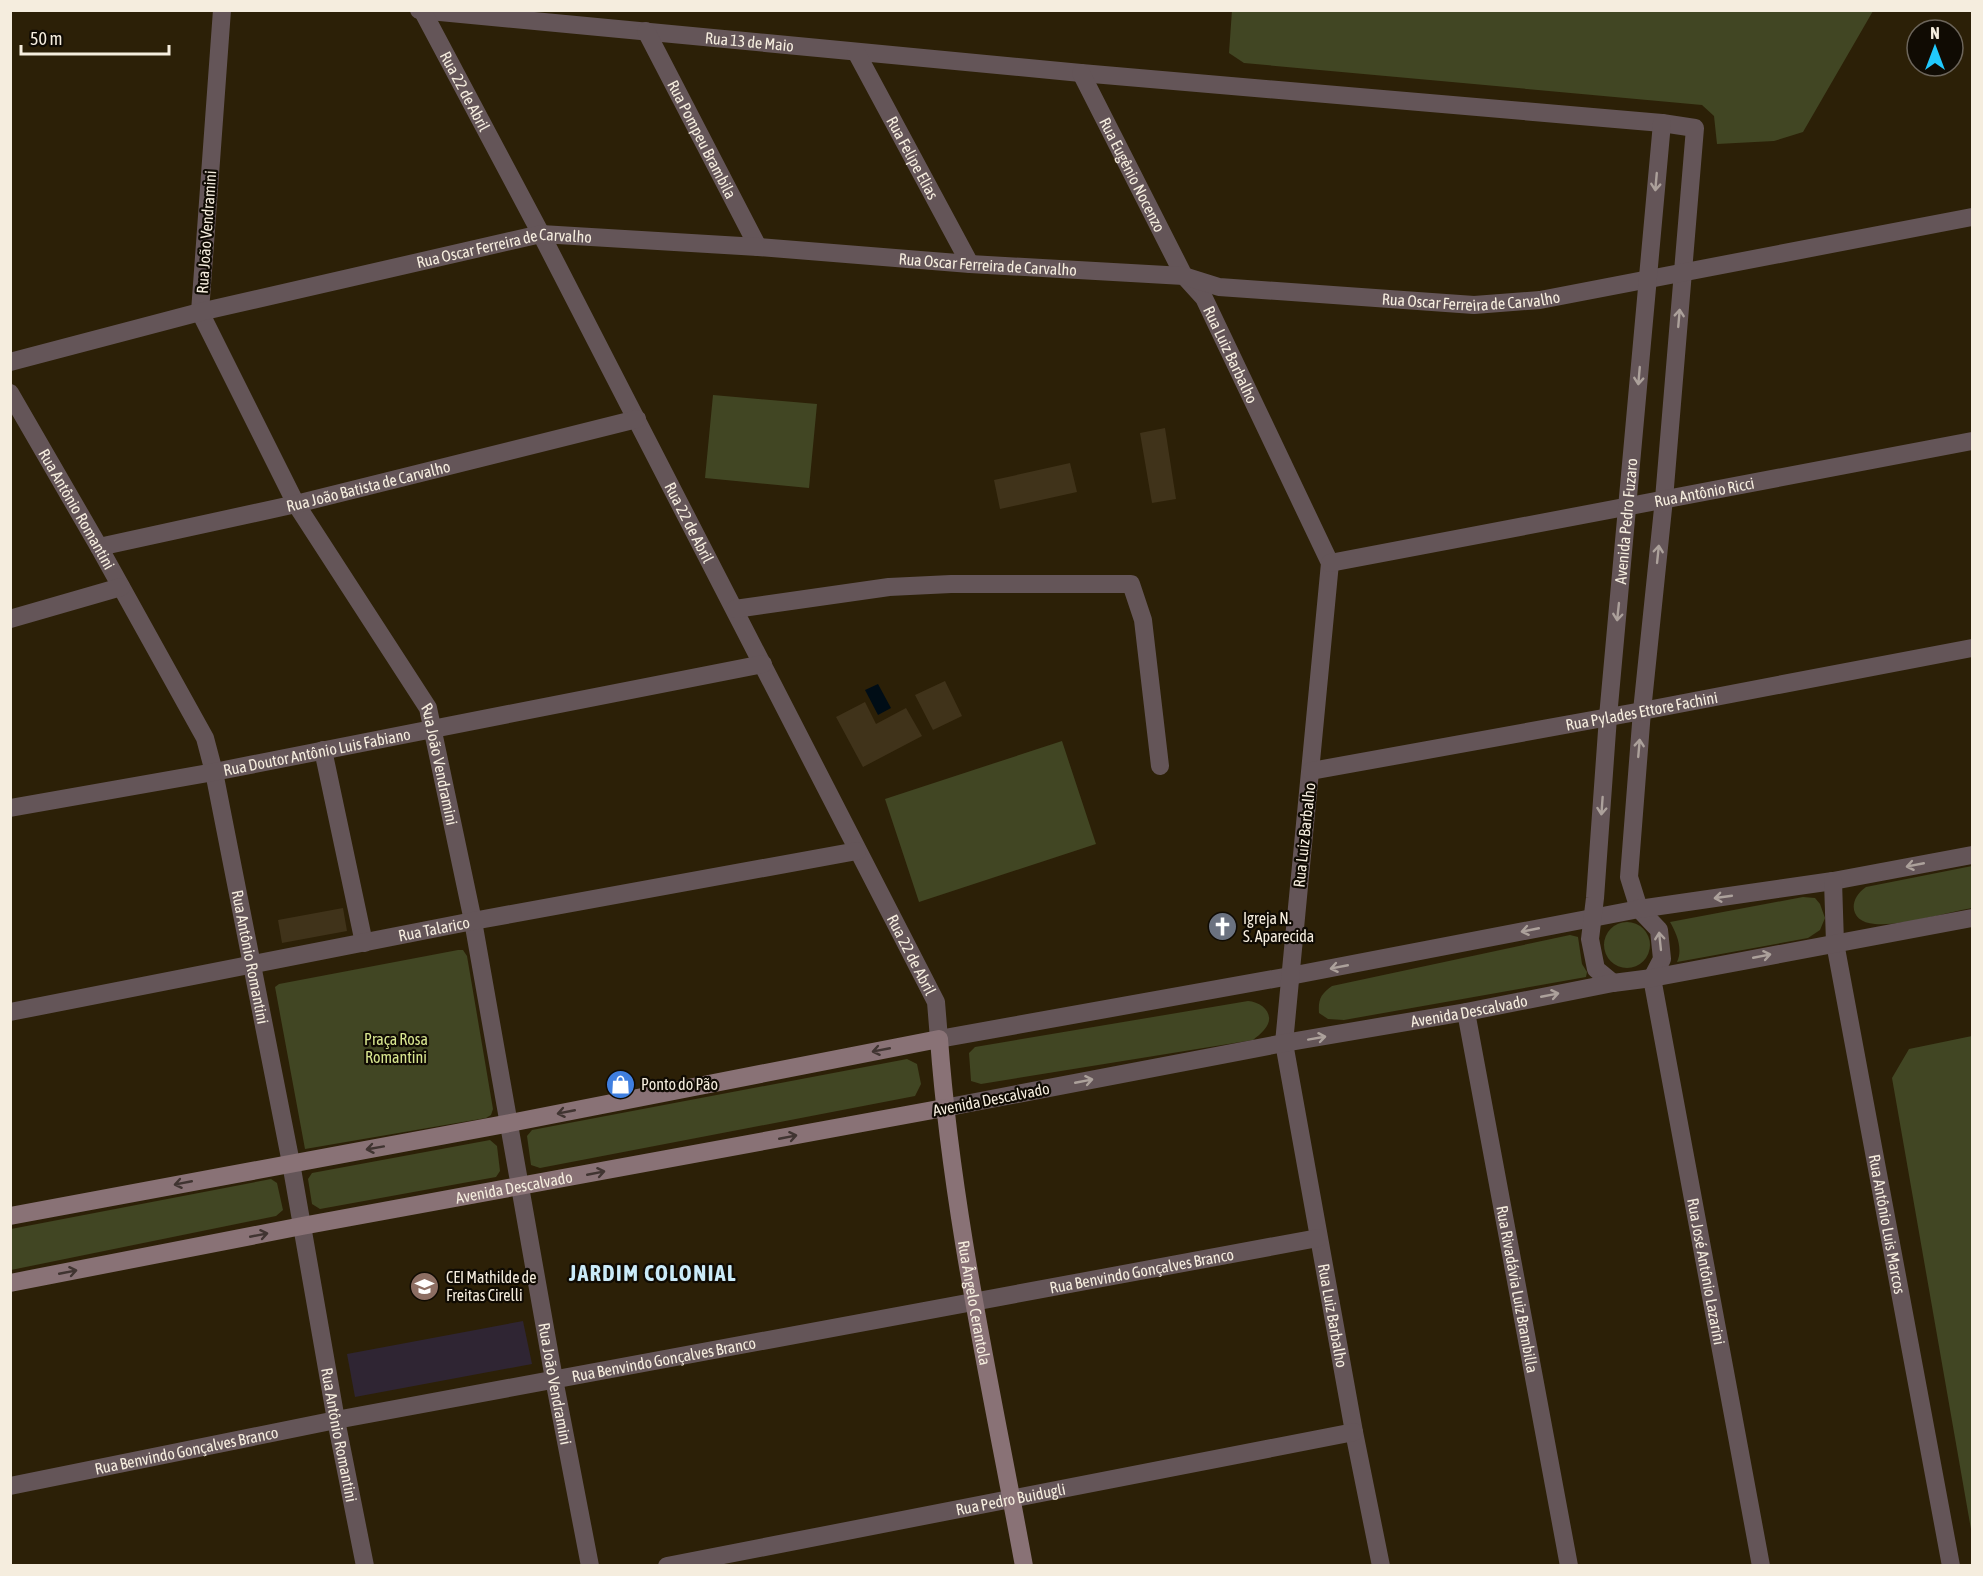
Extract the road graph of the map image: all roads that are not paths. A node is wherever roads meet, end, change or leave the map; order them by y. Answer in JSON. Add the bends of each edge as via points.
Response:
{"nodes":[{"id":1,"x":222,"y":10,"type":"edge"},
{"id":2,"x":421,"y":11,"type":"edge"},
{"id":3,"x":646,"y":31,"type":"junction"},
{"id":4,"x":856,"y":52,"type":"junction"},
{"id":5,"x":1081,"y":74,"type":"junction"},
{"id":6,"x":1662,"y":123,"type":"junction"},
{"id":7,"x":1972,"y":217,"type":"edge"},
{"id":8,"x":541,"y":234,"type":"junction"},
{"id":9,"x":758,"y":247,"type":"junction"},
{"id":10,"x":970,"y":264,"type":"junction"},
{"id":11,"x":1683,"y":272,"type":"junction"},
{"id":12,"x":1184,"y":276,"type":"junction"},
{"id":13,"x":1647,"y":279,"type":"junction"},
{"id":14,"x":200,"y":312,"type":"junction"},
{"id":15,"x":10,"y":362,"type":"edge"},
{"id":16,"x":10,"y":393,"type":"edge"},
{"id":17,"x":637,"y":419,"type":"junction"},
{"id":18,"x":1972,"y":441,"type":"edge"},
{"id":19,"x":1664,"y":500,"type":"junction"},
{"id":20,"x":296,"y":504,"type":"junction"},
{"id":21,"x":1628,"y":508,"type":"junction"},
{"id":22,"x":99,"y":547,"type":"junction"},
{"id":23,"x":1330,"y":563,"type":"junction"},
{"id":24,"x":121,"y":587,"type":"junction"},
{"id":25,"x":735,"y":609,"type":"junction"},
{"id":26,"x":10,"y":619,"type":"edge"},
{"id":27,"x":1972,"y":648,"type":"edge"},
{"id":28,"x":763,"y":664,"type":"junction"},
{"id":29,"x":1642,"y":711,"type":"junction"},
{"id":30,"x":1608,"y":717,"type":"junction"},
{"id":31,"x":432,"y":729,"type":"junction"},
{"id":32,"x":323,"y":750,"type":"junction"},
{"id":33,"x":1160,"y":766,"type":"dead end"},
{"id":34,"x":1311,"y":771,"type":"junction"},
{"id":35,"x":214,"y":772,"type":"junction"},
{"id":36,"x":10,"y":808,"type":"edge"},
{"id":37,"x":857,"y":851,"type":"junction"},
{"id":38,"x":1972,"y":855,"type":"edge"},
{"id":39,"x":1833,"y":881,"type":"junction"},
{"id":40,"x":1639,"y":909,"type":"junction"},
{"id":41,"x":1593,"y":918,"type":"junction"},
{"id":42,"x":1972,"y":918,"type":"edge"},
{"id":43,"x":473,"y":921,"type":"junction"},
{"id":44,"x":364,"y":943,"type":"junction"},
{"id":45,"x":1834,"y":943,"type":"junction"},
{"id":46,"x":252,"y":964,"type":"junction"},
{"id":47,"x":1290,"y":976,"type":"junction"},
{"id":48,"x":1652,"y":978,"type":"junction"},
{"id":49,"x":1612,"y":983,"type":"junction"},
{"id":50,"x":10,"y":1012,"type":"edge"},
{"id":51,"x":1466,"y":1012,"type":"junction"},
{"id":52,"x":939,"y":1039,"type":"junction"},
{"id":53,"x":1284,"y":1043,"type":"junction"},
{"id":54,"x":944,"y":1108,"type":"junction"},
{"id":55,"x":510,"y":1123,"type":"junction"},
{"id":56,"x":291,"y":1163,"type":"junction"},
{"id":57,"x":521,"y":1187,"type":"junction"},
{"id":58,"x":10,"y":1216,"type":"edge"},
{"id":59,"x":302,"y":1226,"type":"junction"},
{"id":60,"x":1318,"y":1238,"type":"junction"},
{"id":61,"x":10,"y":1282,"type":"edge"},
{"id":62,"x":974,"y":1301,"type":"junction"},
{"id":63,"x":554,"y":1379,"type":"junction"},
{"id":64,"x":336,"y":1420,"type":"junction"},
{"id":65,"x":1354,"y":1432,"type":"junction"},
{"id":66,"x":10,"y":1486,"type":"edge"},
{"id":67,"x":1011,"y":1498,"type":"junction"},
{"id":68,"x":365,"y":1566,"type":"edge"},
{"id":69,"x":591,"y":1566,"type":"edge"},
{"id":70,"x":667,"y":1566,"type":"edge"},
{"id":71,"x":1024,"y":1566,"type":"edge"},
{"id":72,"x":1381,"y":1566,"type":"edge"},
{"id":73,"x":1569,"y":1566,"type":"edge"},
{"id":74,"x":1761,"y":1566,"type":"edge"},
{"id":75,"x":1951,"y":1566,"type":"edge"}],
"edges":[{"from":1,"to":14,"type":"street","name":"Rua João Vendramini"},
{"from":2,"to":3,"type":"street","name":"Rua 13 de Maio"},
{"from":2,"to":8,"type":"street","name":"Rua 22 de Abril"},
{"from":3,"to":4,"type":"street","name":"Rua 13 de Maio"},
{"from":3,"to":9,"type":"street","name":"Rua Pompeu Brambila"},
{"from":4,"to":5,"type":"street","name":"Rua 13 de Maio"},
{"from":4,"to":10,"type":"street","name":"Rua Felipe Elias"},
{"from":5,"to":6,"type":"street","name":"Rua 13 de Maio"},
{"from":5,"to":12,"type":"street","name":"Rua Eugênio Nocenzo"},
{"from":6,"to":11,"type":"street","name":"Rua 13 de Maio","via":[[1695,128]]},
{"from":6,"to":13,"type":"street","name":"Avenida Pedro Fuzaro","one_way":true},
{"from":7,"to":11,"type":"street","name":"Rua Oscar Ferreira de Carvalho"},
{"from":8,"to":9,"type":"street","name":"Rua Oscar Ferreira de Carvalho"},
{"from":8,"to":14,"type":"street","name":"Rua Oscar Ferreira de Carvalho"},
{"from":8,"to":17,"type":"street","name":"Rua 22 de Abril"},
{"from":9,"to":10,"type":"street","name":"Rua Oscar Ferreira de Carvalho"},
{"from":10,"to":12,"type":"street","name":"Rua Oscar Ferreira de Carvalho"},
{"from":11,"to":13,"type":"street","name":"Rua Oscar Ferreira de Carvalho"},
{"from":19,"to":11,"type":"street","one_way":true},
{"from":12,"to":13,"type":"street","name":"Rua Oscar Ferreira de Carvalho","via":[[1219,287],[1474,304],[1540,300]]},
{"from":12,"to":23,"type":"street","name":"Rua Luiz Barbalho","via":[[1204,298]]},
{"from":13,"to":21,"type":"street","name":"Avenida Pedro Fuzaro","one_way":true},
{"from":14,"to":15,"type":"street","name":"Rua Oscar Ferreira de Carvalho"},
{"from":14,"to":20,"type":"street","name":"Rua João Vendramini"},
{"from":16,"to":22,"type":"street","name":"Rua Antônio Romantini"},
{"from":17,"to":20,"type":"street","name":"Rua João Batista de Carvalho"},
{"from":17,"to":25,"type":"street","name":"Rua 22 de Abril"},
{"from":18,"to":19,"type":"street","name":"Rua Antônio Ricci"},
{"from":19,"to":21,"type":"street","name":"Rua Antônio Ricci"},
{"from":29,"to":19,"type":"street","one_way":true},
{"from":20,"to":22,"type":"street","name":"Rua João Batista de Carvalho"},
{"from":20,"to":31,"type":"street","name":"Rua João Vendramini","via":[[428,708]]},
{"from":21,"to":23,"type":"street","name":"Rua Antônio Ricci"},
{"from":21,"to":30,"type":"street","name":"Avenida Pedro Fuzaro","one_way":true},
{"from":22,"to":24,"type":"street","name":"Rua Antônio Romantini"},
{"from":23,"to":34,"type":"street","name":"Rua Luiz Barbalho"},
{"from":24,"to":26,"type":"street"},
{"from":24,"to":35,"type":"street","name":"Rua Antônio Romantini","via":[[205,738]]},
{"from":25,"to":28,"type":"street","name":"Rua 22 de Abril"},
{"from":25,"to":33,"type":"street","via":[[889,587],[1131,584],[1143,620]]},
{"from":27,"to":29,"type":"street","name":"Rua Pylades Ettore Fachini"},
{"from":28,"to":31,"type":"street","name":"Rua Doutor Antônio Luis Fabiano"},
{"from":28,"to":37,"type":"street","name":"Rua 22 de Abril"},
{"from":29,"to":30,"type":"street","name":"Rua Pylades Ettore Fachini"},
{"from":40,"to":29,"type":"street","one_way":true,"via":[[1629,877]]},
{"from":30,"to":34,"type":"street","name":"Rua Pylades Ettore Fachini"},
{"from":30,"to":41,"type":"street","name":"Avenida Pedro Fuzaro","one_way":true},
{"from":31,"to":32,"type":"street","name":"Rua Doutor Antônio Luis Fabiano"},
{"from":31,"to":43,"type":"street","name":"Rua João Vendramini"},
{"from":32,"to":35,"type":"street","name":"Rua Doutor Antônio Luis Fabiano"},
{"from":32,"to":44,"type":"street"},
{"from":34,"to":47,"type":"street","name":"Rua Luiz Barbalho"},
{"from":35,"to":36,"type":"street","name":"Rua Doutor Antônio Luis Fabiano"},
{"from":35,"to":46,"type":"street","name":"Rua Antônio Romantini"},
{"from":37,"to":43,"type":"street","name":"Rua Talarico"},
{"from":37,"to":52,"type":"street","name":"Rua 22 de Abril","via":[[936,1002]]},
{"from":38,"to":39,"type":"street","one_way":true},
{"from":39,"to":40,"type":"street","one_way":true},
{"from":39,"to":45,"type":"street","name":"Rua Antônio Luis Marcos"},
{"from":40,"to":41,"type":"street"},
{"from":48,"to":40,"type":"street","one_way":true,"via":[[1662,959],[1659,930]]},
{"from":41,"to":47,"type":"street","one_way":true},
{"from":41,"to":49,"type":"street","via":[[1590,939],[1596,969]]},
{"from":42,"to":45,"type":"street","name":"Avenida Descalvado"},
{"from":43,"to":44,"type":"street","name":"Rua Talarico"},
{"from":43,"to":55,"type":"street","name":"Rua João Vendramini"},
{"from":44,"to":46,"type":"street","name":"Rua Talarico"},
{"from":48,"to":45,"type":"street","name":"Avenida Descalvado","one_way":true},
{"from":45,"to":75,"type":"street","name":"Rua Antônio Luis Marcos"},
{"from":46,"to":50,"type":"street","name":"Rua Talarico"},
{"from":46,"to":56,"type":"street","name":"Rua Antônio Romantini"},
{"from":47,"to":52,"type":"street"},
{"from":47,"to":53,"type":"street","name":"Rua Luiz Barbalho"},
{"from":48,"to":49,"type":"street","name":"Avenida Descalvado"},
{"from":48,"to":74,"type":"street","name":"Rua José Antônio Lazarini"},
{"from":51,"to":49,"type":"street","name":"Avenida Descalvado","one_way":true},
{"from":53,"to":51,"type":"street","name":"Avenida Descalvado","one_way":true},
{"from":51,"to":73,"type":"street","name":"Rua Rivadávia Luiz Brambilla"},
{"from":52,"to":54,"type":"street","name":"Rua Ângelo Cerantola"},
{"from":52,"to":55,"type":"street","one_way":true},
{"from":54,"to":53,"type":"street","name":"Avenida Descalvado","one_way":true},
{"from":53,"to":60,"type":"street","name":"Rua Luiz Barbalho"},
{"from":57,"to":54,"type":"street","name":"Avenida Descalvado","one_way":true},
{"from":54,"to":62,"type":"street","name":"Rua Ângelo Cerantola"},
{"from":55,"to":56,"type":"street","one_way":true},
{"from":55,"to":57,"type":"street","name":"Rua João Vendramini"},
{"from":56,"to":58,"type":"street","one_way":true},
{"from":56,"to":59,"type":"street","name":"Rua Antônio Romantini"},
{"from":57,"to":59,"type":"street","name":"Avenida Descalvado"},
{"from":57,"to":63,"type":"street","name":"Rua João Vendramini"},
{"from":61,"to":59,"type":"street","name":"Avenida Descalvado","one_way":true},
{"from":59,"to":64,"type":"street","name":"Rua Antônio Romantini"},
{"from":60,"to":62,"type":"street","name":"Rua Benvindo Gonçalves Branco"},
{"from":60,"to":65,"type":"street","name":"Rua Luiz Barbalho"},
{"from":62,"to":63,"type":"street","name":"Rua Benvindo Gonçalves Branco"},
{"from":62,"to":67,"type":"street","name":"Rua Ângelo Cerantola"},
{"from":63,"to":64,"type":"street","name":"Rua Benvindo Gonçalves Branco"},
{"from":63,"to":69,"type":"street","name":"Rua João Vendramini"},
{"from":64,"to":66,"type":"street","name":"Rua Benvindo Gonçalves Branco"},
{"from":64,"to":68,"type":"street","name":"Rua Antônio Romantini"},
{"from":65,"to":67,"type":"street","name":"Rua Pedro Buidugli"},
{"from":65,"to":72,"type":"street","name":"Rua Luiz Barbalho"},
{"from":67,"to":70,"type":"street","name":"Rua Pedro Buidugli"},
{"from":67,"to":71,"type":"street","name":"Rua Ângelo Cerantola"}]}
